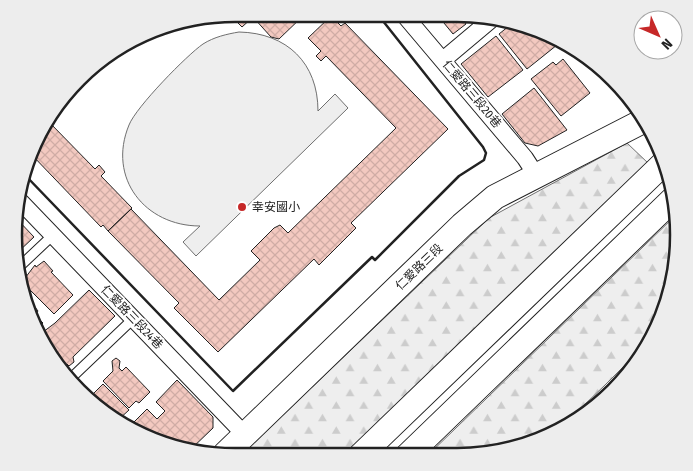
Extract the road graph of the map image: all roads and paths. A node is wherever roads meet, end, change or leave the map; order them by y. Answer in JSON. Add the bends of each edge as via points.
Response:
{"nodes":[{"id":1,"x":410,"y":22,"type":"edge"},
{"id":2,"x":486,"y":24,"type":"edge"},
{"id":3,"x":443,"y":60,"type":"junction"},
{"id":4,"x":639,"y":123,"type":"edge"},
{"id":5,"x":656,"y":159,"type":"edge"},
{"id":6,"x":659,"y":168,"type":"edge"},
{"id":7,"x":536,"y":175,"type":"junction"},
{"id":8,"x":668,"y":204,"type":"edge"},
{"id":9,"x":25,"y":206,"type":"edge"},
{"id":10,"x":53,"y":235,"type":"junction"},
{"id":11,"x":24,"y":262,"type":"edge"},
{"id":12,"x":134,"y":319,"type":"junction"},
{"id":13,"x":74,"y":375,"type":"edge"},
{"id":14,"x":245,"y":435,"type":"junction"},
{"id":15,"x":231,"y":448,"type":"edge"},
{"id":16,"x":357,"y":448,"type":"edge"},
{"id":17,"x":368,"y":448,"type":"edge"},
{"id":18,"x":415,"y":448,"type":"edge"}],
"edges":[{"from":1,"to":3,"type":"street","name":"仁愛路三段20巷"},
{"from":2,"to":3,"type":"street"},
{"from":3,"to":7,"type":"street","name":"仁愛路三段20巷"},
{"from":4,"to":7,"type":"main road","name":"仁愛路三段"},
{"from":5,"to":16,"type":"lane"},
{"from":6,"to":17,"type":"main road"},
{"from":7,"to":14,"type":"main road","name":"仁愛路三段","via":[[495,197],[462,225]]},
{"from":8,"to":18,"type":"main road"},
{"from":9,"to":10,"type":"street","name":"仁愛路三段24巷"},
{"from":10,"to":11,"type":"lane"},
{"from":10,"to":12,"type":"street","name":"仁愛路三段24巷"},
{"from":12,"to":13,"type":"lane"},
{"from":12,"to":14,"type":"street","name":"仁愛路三段24巷"},
{"from":14,"to":15,"type":"main road","name":"仁愛路三段"}]}
